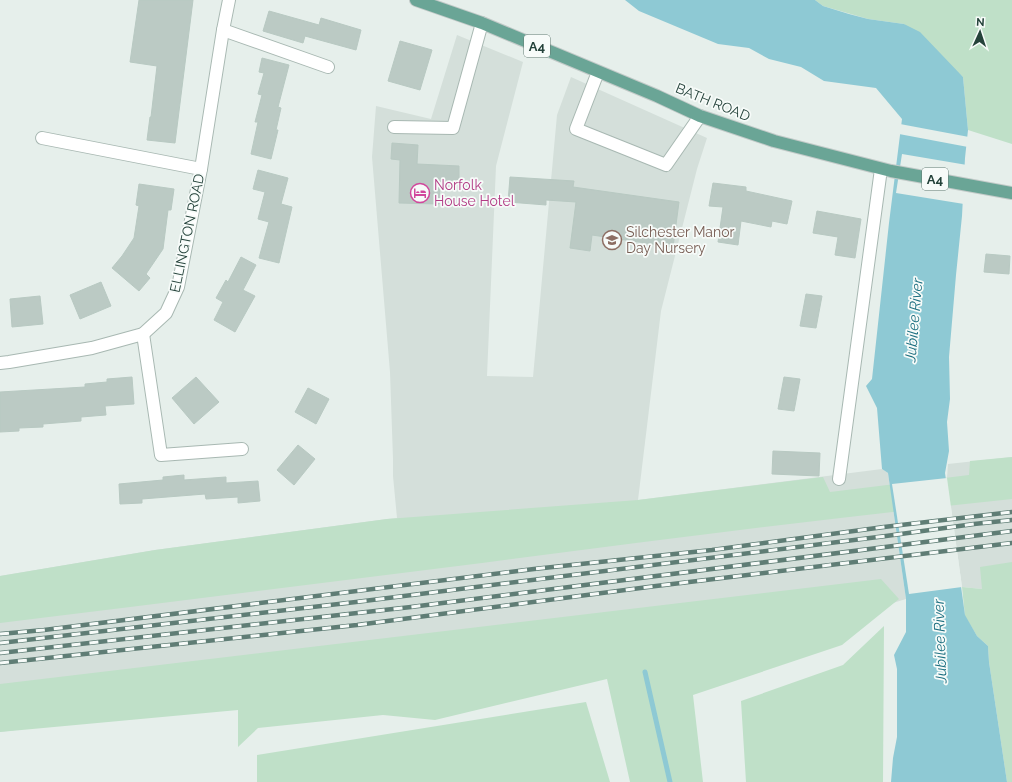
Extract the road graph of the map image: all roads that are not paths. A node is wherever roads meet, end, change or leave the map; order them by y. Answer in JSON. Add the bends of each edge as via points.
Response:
{"nodes":[{"id":1,"x":229,"y":0,"type":"edge"},
{"id":2,"x":416,"y":0,"type":"edge"},
{"id":3,"x":482,"y":23,"type":"junction"},
{"id":4,"x":223,"y":30,"type":"junction"},
{"id":5,"x":328,"y":67,"type":"dead end"},
{"id":6,"x":598,"y":72,"type":"junction"},
{"id":7,"x":700,"y":116,"type":"junction"},
{"id":8,"x":394,"y":127,"type":"dead end"},
{"id":9,"x":42,"y":138,"type":"dead end"},
{"id":10,"x":201,"y":169,"type":"junction"},
{"id":11,"x":886,"y":170,"type":"junction"},
{"id":12,"x":1012,"y":193,"type":"edge"},
{"id":13,"x":142,"y":334,"type":"junction"},
{"id":14,"x":0,"y":363,"type":"edge"},
{"id":15,"x":242,"y":449,"type":"dead end"},
{"id":16,"x":839,"y":479,"type":"dead end"}],
"edges":[{"from":1,"to":4,"type":"street","name":"ELLINGTON ROAD"},
{"from":2,"to":3,"type":"main road","name":"BATH ROAD","number":"A4"},
{"from":3,"to":6,"type":"main road","name":"BATH ROAD","number":"A4"},
{"from":3,"to":8,"type":"street","via":[[454,128]]},
{"from":4,"to":5,"type":"street"},
{"from":4,"to":10,"type":"street","name":"ELLINGTON ROAD"},
{"from":6,"to":7,"type":"main road","name":"BATH ROAD","number":"A4"},
{"from":6,"to":7,"type":"street","via":[[576,129],[666,165]]},
{"from":7,"to":11,"type":"main road","name":"BATH ROAD","number":"A4","via":[[774,141]]},
{"from":9,"to":10,"type":"street"},
{"from":10,"to":13,"type":"street","name":"ELLINGTON ROAD","via":[[178,287],[166,313]]},
{"from":11,"to":12,"type":"main road","name":"BATH ROAD","number":"A4"},
{"from":11,"to":16,"type":"street"},
{"from":13,"to":14,"type":"street","name":"ELLINGTON ROAD","via":[[92,348]]},
{"from":13,"to":15,"type":"street","via":[[161,455]]}]}
